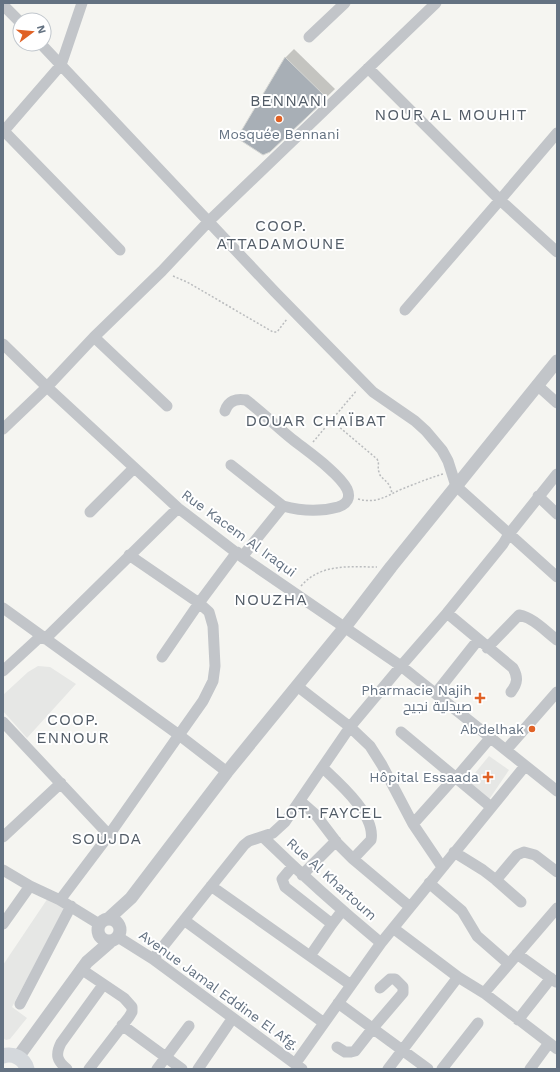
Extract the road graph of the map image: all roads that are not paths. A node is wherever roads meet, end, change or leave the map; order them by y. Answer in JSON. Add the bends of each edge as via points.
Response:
{"nodes":[{"id":1,"x":82,"y":3,"type":"edge"},
{"id":2,"x":345,"y":3,"type":"edge"},
{"id":3,"x":436,"y":3,"type":"edge"},
{"id":4,"x":3,"y":5,"type":"edge"},
{"id":5,"x":12,"y":14,"type":"edge"},
{"id":6,"x":309,"y":37,"type":"dead end"},
{"id":7,"x":49,"y":52,"type":"edge"},
{"id":8,"x":61,"y":64,"type":"junction"},
{"id":9,"x":368,"y":68,"type":"junction"},
{"id":10,"x":3,"y":131,"type":"edge"},
{"id":11,"x":557,"y":133,"type":"edge"},
{"id":12,"x":500,"y":200,"type":"junction"},
{"id":13,"x":209,"y":221,"type":"junction"},
{"id":14,"x":120,"y":250,"type":"dead end"},
{"id":15,"x":557,"y":252,"type":"edge"},
{"id":16,"x":405,"y":310,"type":"dead end"},
{"id":17,"x":94,"y":337,"type":"junction"},
{"id":18,"x":3,"y":344,"type":"edge"},
{"id":19,"x":557,"y":360,"type":"edge"},
{"id":20,"x":537,"y":385,"type":"junction"},
{"id":21,"x":47,"y":387,"type":"junction"},
{"id":22,"x":557,"y":403,"type":"edge"},
{"id":23,"x":167,"y":406,"type":"dead end"},
{"id":24,"x":225,"y":411,"type":"dead end"},
{"id":25,"x":3,"y":429,"type":"edge"},
{"id":26,"x":231,"y":465,"type":"dead end"},
{"id":27,"x":134,"y":468,"type":"junction"},
{"id":28,"x":557,"y":474,"type":"edge"},
{"id":29,"x":456,"y":486,"type":"junction"},
{"id":30,"x":538,"y":496,"type":"junction"},
{"id":31,"x":283,"y":506,"type":"junction"},
{"id":32,"x":178,"y":508,"type":"junction"},
{"id":33,"x":90,"y":512,"type":"dead end"},
{"id":34,"x":557,"y":514,"type":"edge"},
{"id":35,"x":509,"y":534,"type":"junction"},
{"id":36,"x":128,"y":555,"type":"junction"},
{"id":37,"x":240,"y":555,"type":"junction"},
{"id":38,"x":557,"y":577,"type":"edge"},
{"id":39,"x":199,"y":603,"type":"junction"},
{"id":40,"x":3,"y":608,"type":"edge"},
{"id":41,"x":447,"y":613,"type":"junction"},
{"id":42,"x":345,"y":627,"type":"junction"},
{"id":43,"x":43,"y":638,"type":"junction"},
{"id":44,"x":478,"y":640,"type":"junction"},
{"id":45,"x":557,"y":640,"type":"edge"},
{"id":46,"x":487,"y":648,"type":"junction"},
{"id":47,"x":162,"y":657,"type":"dead end"},
{"id":48,"x":401,"y":666,"type":"junction"},
{"id":49,"x":3,"y":671,"type":"edge"},
{"id":50,"x":296,"y":686,"type":"junction"},
{"id":51,"x":511,"y":692,"type":"dead end"},
{"id":52,"x":557,"y":692,"type":"edge"},
{"id":53,"x":436,"y":693,"type":"junction"},
{"id":54,"x":3,"y":722,"type":"edge"},
{"id":55,"x":350,"y":727,"type":"junction"},
{"id":56,"x":401,"y":732,"type":"dead end"},
{"id":57,"x":179,"y":735,"type":"junction"},
{"id":58,"x":491,"y":737,"type":"junction"},
{"id":59,"x":506,"y":750,"type":"junction"},
{"id":60,"x":525,"y":766,"type":"junction"},
{"id":61,"x":322,"y":768,"type":"junction"},
{"id":62,"x":227,"y":772,"type":"junction"},
{"id":63,"x":455,"y":777,"type":"junction"},
{"id":64,"x":61,"y":783,"type":"junction"},
{"id":65,"x":557,"y":791,"type":"edge"},
{"id":66,"x":300,"y":801,"type":"junction"},
{"id":67,"x":491,"y":807,"type":"junction"},
{"id":68,"x":413,"y":824,"type":"junction"},
{"id":69,"x":108,"y":835,"type":"junction"},
{"id":70,"x":3,"y":837,"type":"edge"},
{"id":71,"x":263,"y":837,"type":"junction"},
{"id":72,"x":336,"y":840,"type":"junction"},
{"id":73,"x":454,"y":852,"type":"junction"},
{"id":74,"x":354,"y":859,"type":"junction"},
{"id":75,"x":293,"y":866,"type":"junction"},
{"id":76,"x":442,"y":867,"type":"junction"},
{"id":77,"x":3,"y":870,"type":"edge"},
{"id":78,"x":557,"y":872,"type":"edge"},
{"id":79,"x":302,"y":875,"type":"junction"},
{"id":80,"x":496,"y":880,"type":"junction"},
{"id":81,"x":429,"y":883,"type":"junction"},
{"id":82,"x":30,"y":886,"type":"junction"},
{"id":83,"x":210,"y":886,"type":"junction"},
{"id":84,"x":131,"y":898,"type":"junction"},
{"id":85,"x":60,"y":900,"type":"junction"},
{"id":86,"x":521,"y":902,"type":"dead end"},
{"id":87,"x":71,"y":906,"type":"junction"},
{"id":88,"x":410,"y":907,"type":"junction"},
{"id":89,"x":557,"y":908,"type":"edge"},
{"id":90,"x":342,"y":911,"type":"junction"},
{"id":91,"x":184,"y":920,"type":"junction"},
{"id":92,"x":553,"y":920,"type":"edge"},
{"id":93,"x":3,"y":924,"type":"edge"},
{"id":94,"x":332,"y":924,"type":"junction"},
{"id":95,"x":102,"y":926,"type":"junction"},
{"id":96,"x":393,"y":928,"type":"junction"},
{"id":97,"x":116,"y":935,"type":"junction"},
{"id":98,"x":381,"y":943,"type":"junction"},
{"id":99,"x":517,"y":954,"type":"junction"},
{"id":100,"x":310,"y":956,"type":"junction"},
{"id":101,"x":153,"y":959,"type":"junction"},
{"id":102,"x":509,"y":964,"type":"junction"},
{"id":103,"x":84,"y":966,"type":"junction"},
{"id":104,"x":458,"y":977,"type":"junction"},
{"id":105,"x":554,"y":980,"type":"edge"},
{"id":106,"x":103,"y":985,"type":"junction"},
{"id":107,"x":351,"y":985,"type":"junction"},
{"id":108,"x":380,"y":988,"type":"dead end"},
{"id":109,"x":484,"y":993,"type":"junction"},
{"id":110,"x":338,"y":1003,"type":"junction"},
{"id":111,"x":20,"y":1004,"type":"dead end"},
{"id":112,"x":232,"y":1019,"type":"junction"},
{"id":113,"x":518,"y":1020,"type":"junction"},
{"id":114,"x":324,"y":1022,"type":"junction"},
{"id":115,"x":478,"y":1023,"type":"dead end"},
{"id":116,"x":122,"y":1025,"type":"junction"},
{"id":117,"x":190,"y":1026,"type":"dead end"},
{"id":118,"x":373,"y":1028,"type":"junction"},
{"id":119,"x":553,"y":1046,"type":"edge"},
{"id":120,"x":337,"y":1047,"type":"dead end"},
{"id":121,"x":402,"y":1049,"type":"junction"},
{"id":122,"x":167,"y":1058,"type":"junction"},
{"id":123,"x":16,"y":1061,"type":"edge"},
{"id":124,"x":298,"y":1067,"type":"edge"},
{"id":125,"x":67,"y":1069,"type":"edge"},
{"id":126,"x":90,"y":1069,"type":"edge"},
{"id":127,"x":157,"y":1069,"type":"edge"},
{"id":128,"x":182,"y":1069,"type":"edge"},
{"id":129,"x":198,"y":1069,"type":"edge"},
{"id":130,"x":388,"y":1069,"type":"edge"},
{"id":131,"x":428,"y":1069,"type":"edge"},
{"id":132,"x":442,"y":1069,"type":"edge"},
{"id":133,"x":530,"y":1069,"type":"edge"}],
"edges":[{"from":1,"to":8,"type":"street"},
{"from":2,"to":6,"type":"street"},
{"from":3,"to":9,"type":"street"},
{"from":4,"to":5,"type":"street"},
{"from":7,"to":8,"type":"street"},
{"from":8,"to":10,"type":"street"},
{"from":8,"to":13,"type":"street"},
{"from":9,"to":12,"type":"street"},
{"from":9,"to":13,"type":"street"},
{"from":10,"to":14,"type":"street"},
{"from":11,"to":12,"type":"street"},
{"from":12,"to":15,"type":"street"},
{"from":12,"to":16,"type":"street"},
{"from":13,"to":17,"type":"street"},
{"from":13,"to":29,"type":"street","via":[[373,392],[426,431],[442,450]]},
{"from":17,"to":21,"type":"street"},
{"from":17,"to":23,"type":"street"},
{"from":18,"to":21,"type":"street","name":"Rue Kacem Al Iraqui"},
{"from":19,"to":20,"type":"street"},
{"from":20,"to":22,"type":"street"},
{"from":20,"to":29,"type":"street"},
{"from":21,"to":25,"type":"street"},
{"from":21,"to":27,"type":"street","name":"Rue Kacem Al Iraqui"},
{"from":24,"to":31,"type":"street","via":[[230,402],[236,399],[246,400],[341,480],[349,496],[343,505],[333,509],[295,510]]},
{"from":26,"to":31,"type":"street"},
{"from":27,"to":32,"type":"street","name":"Rue Kacem Al Iraqui"},
{"from":27,"to":33,"type":"street"},
{"from":28,"to":30,"type":"street"},
{"from":29,"to":35,"type":"street"},
{"from":29,"to":42,"type":"street"},
{"from":30,"to":34,"type":"street"},
{"from":30,"to":35,"type":"street"},
{"from":31,"to":37,"type":"street"},
{"from":32,"to":36,"type":"street"},
{"from":32,"to":37,"type":"street","name":"Rue Kacem Al Iraqui"},
{"from":35,"to":38,"type":"street"},
{"from":35,"to":41,"type":"street"},
{"from":36,"to":39,"type":"street"},
{"from":36,"to":43,"type":"street"},
{"from":37,"to":39,"type":"street"},
{"from":37,"to":42,"type":"street","name":"Rue Kacem Al Iraqui"},
{"from":39,"to":47,"type":"street"},
{"from":39,"to":57,"type":"street","via":[[209,612],[213,626],[213,681]]},
{"from":40,"to":43,"type":"street"},
{"from":41,"to":44,"type":"street"},
{"from":41,"to":48,"type":"street"},
{"from":42,"to":48,"type":"street","name":"Rue Kacem Al Iraqui"},
{"from":42,"to":50,"type":"street"},
{"from":43,"to":49,"type":"street"},
{"from":43,"to":57,"type":"street"},
{"from":44,"to":46,"type":"street"},
{"from":44,"to":53,"type":"street"},
{"from":45,"to":46,"type":"street","via":[[526,616],[519,615]]},
{"from":46,"to":51,"type":"street","via":[[513,668],[517,682]]},
{"from":48,"to":53,"type":"street","name":"Rue Kacem Al Iraqui"},
{"from":48,"to":55,"type":"street"},
{"from":50,"to":55,"type":"street"},
{"from":50,"to":62,"type":"street"},
{"from":52,"to":59,"type":"street"},
{"from":53,"to":58,"type":"street","name":"Rue Kacem Al Iraqui"},
{"from":54,"to":64,"type":"street"},
{"from":55,"to":61,"type":"street"},
{"from":55,"to":68,"type":"street","via":[[370,746]]},
{"from":56,"to":63,"type":"street"},
{"from":57,"to":62,"type":"street"},
{"from":57,"to":69,"type":"street"},
{"from":58,"to":59,"type":"street","name":"Rue Kacem Al Iraqui"},
{"from":58,"to":63,"type":"street"},
{"from":59,"to":60,"type":"street","name":"Rue Kacem Al Iraqui"},
{"from":60,"to":65,"type":"street","name":"Rue Kacem Al Iraqui"},
{"from":60,"to":67,"type":"street"},
{"from":61,"to":66,"type":"street"},
{"from":61,"to":74,"type":"street","via":[[350,794],[371,828],[371,840]]},
{"from":62,"to":84,"type":"street"},
{"from":63,"to":67,"type":"street"},
{"from":63,"to":68,"type":"street"},
{"from":64,"to":69,"type":"street"},
{"from":64,"to":70,"type":"street"},
{"from":66,"to":71,"type":"street","via":[[278,829]]},
{"from":66,"to":72,"type":"street","via":[[316,815]]},
{"from":67,"to":73,"type":"street"},
{"from":68,"to":76,"type":"street"},
{"from":69,"to":85,"type":"street"},
{"from":71,"to":75,"type":"street","name":"Rue Al Khartoum"},
{"from":71,"to":83,"type":"street","via":[[244,845]]},
{"from":72,"to":74,"type":"street"},
{"from":72,"to":79,"type":"street"},
{"from":73,"to":76,"type":"street"},
{"from":73,"to":80,"type":"street"},
{"from":74,"to":88,"type":"street"},
{"from":75,"to":79,"type":"street","name":"Rue Al Khartoum"},
{"from":75,"to":94,"type":"street","via":[[282,879],[285,887]]},
{"from":76,"to":81,"type":"street"},
{"from":77,"to":82,"type":"street"},
{"from":78,"to":80,"type":"street","via":[[535,855],[524,852],[517,855]]},
{"from":79,"to":90,"type":"street","name":"Rue Al Khartoum"},
{"from":80,"to":86,"type":"street"},
{"from":81,"to":88,"type":"street"},
{"from":81,"to":102,"type":"street","via":[[462,910],[476,936]]},
{"from":82,"to":85,"type":"street"},
{"from":82,"to":93,"type":"street"},
{"from":83,"to":91,"type":"street"},
{"from":83,"to":100,"type":"street"},
{"from":84,"to":95,"type":"street"},
{"from":84,"to":97,"type":"street"},
{"from":85,"to":87,"type":"street"},
{"from":87,"to":95,"type":"street"},
{"from":87,"to":111,"type":"street"},
{"from":88,"to":96,"type":"street"},
{"from":89,"to":92,"type":"street"},
{"from":90,"to":94,"type":"street"},
{"from":90,"to":98,"type":"street","name":"Rue Al Khartoum"},
{"from":91,"to":101,"type":"street"},
{"from":91,"to":114,"type":"street"},
{"from":92,"to":99,"type":"street"},
{"from":94,"to":100,"type":"street"},
{"from":95,"to":97,"type":"street","via":[[104,940]]},
{"from":95,"to":97,"type":"street","via":[[114,920]]},
{"from":95,"to":103,"type":"street"},
{"from":96,"to":98,"type":"street"},
{"from":96,"to":104,"type":"street"},
{"from":97,"to":101,"type":"street","name":"Avenue Jamal Eddine El Afg."},
{"from":97,"to":103,"type":"street"},
{"from":98,"to":107,"type":"street"},
{"from":99,"to":102,"type":"street"},
{"from":99,"to":105,"type":"street"},
{"from":100,"to":107,"type":"street"},
{"from":101,"to":112,"type":"street","name":"Avenue Jamal Eddine El Afg."},
{"from":102,"to":109,"type":"street"},
{"from":103,"to":106,"type":"street"},
{"from":103,"to":123,"type":"street"},
{"from":104,"to":109,"type":"street"},
{"from":104,"to":121,"type":"street"},
{"from":105,"to":113,"type":"street"},
{"from":106,"to":116,"type":"street","via":[[124,998],[132,1007],[132,1012]]},
{"from":106,"to":125,"type":"street","via":[[57,1051],[56,1057]]},
{"from":107,"to":110,"type":"street"},
{"from":108,"to":118,"type":"street","via":[[390,978],[395,979],[403,988],[403,993]]},
{"from":109,"to":113,"type":"street"},
{"from":110,"to":114,"type":"street"},
{"from":110,"to":118,"type":"street"},
{"from":112,"to":124,"type":"street","name":"Avenue Jamal Eddine El Afg."},
{"from":112,"to":129,"type":"street"},
{"from":113,"to":119,"type":"street"},
{"from":114,"to":124,"type":"street"},
{"from":115,"to":132,"type":"street"},
{"from":116,"to":122,"type":"street"},
{"from":116,"to":126,"type":"street"},
{"from":117,"to":122,"type":"street"},
{"from":118,"to":120,"type":"street","via":[[355,1051],[345,1052]]},
{"from":118,"to":121,"type":"street"},
{"from":119,"to":133,"type":"street"},
{"from":121,"to":130,"type":"street"},
{"from":121,"to":131,"type":"street"},
{"from":122,"to":127,"type":"street"},
{"from":122,"to":128,"type":"street"}]}
